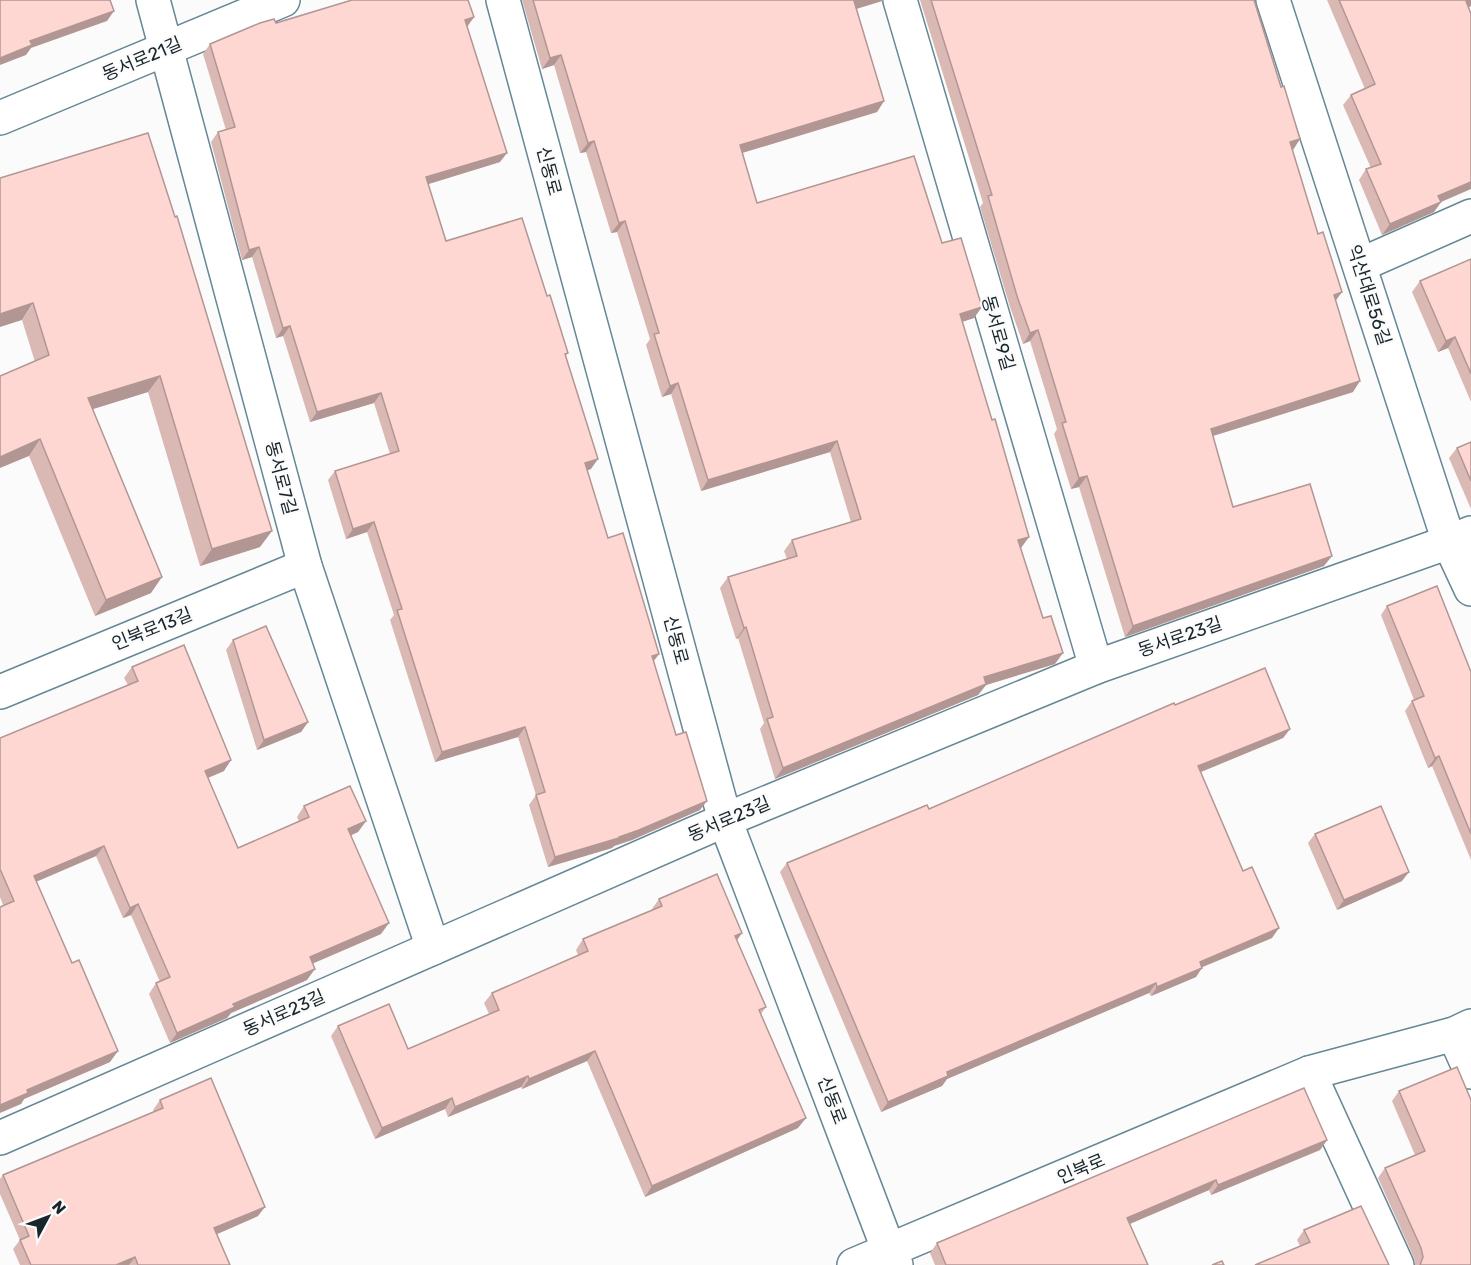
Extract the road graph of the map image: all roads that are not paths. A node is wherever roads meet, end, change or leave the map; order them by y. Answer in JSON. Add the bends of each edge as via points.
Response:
{"nodes":[{"id":1,"x":153,"y":0,"type":"edge"},
{"id":2,"x":283,"y":0,"type":"edge"},
{"id":3,"x":503,"y":0,"type":"edge"},
{"id":4,"x":900,"y":0,"type":"edge"},
{"id":5,"x":1273,"y":0,"type":"edge"},
{"id":6,"x":167,"y":48,"type":"junction"},
{"id":7,"x":0,"y":118,"type":"edge"},
{"id":8,"x":1471,"y":216,"type":"edge"},
{"id":9,"x":1360,"y":265,"type":"junction"},
{"id":10,"x":1460,"y":537,"type":"edge"},
{"id":11,"x":305,"y":566,"type":"junction"},
{"id":12,"x":1471,"y":589,"type":"edge"},
{"id":13,"x":1096,"y":667,"type":"junction"},
{"id":14,"x":0,"y":692,"type":"edge"},
{"id":15,"x":725,"y":820,"type":"junction"},
{"id":16,"x":433,"y":948,"type":"junction"},
{"id":17,"x":1463,"y":1030,"type":"edge"},
{"id":18,"x":1471,"y":1072,"type":"edge"},
{"id":19,"x":1309,"y":1073,"type":"junction"},
{"id":20,"x":0,"y":1138,"type":"edge"},
{"id":21,"x":893,"y":1258,"type":"edge"},
{"id":22,"x":854,"y":1265,"type":"edge"},
{"id":23,"x":1397,"y":1265,"type":"edge"}],
"edges":[{"from":1,"to":6,"type":"street","name":"동서로7길"},
{"from":2,"to":6,"type":"street","name":"동서로21길"},
{"from":3,"to":15,"type":"street","name":"신동로"},
{"from":4,"to":13,"type":"street","name":"동서로9길"},
{"from":5,"to":9,"type":"street","name":"익산대로56길"},
{"from":6,"to":7,"type":"street","name":"동서로21길"},
{"from":6,"to":11,"type":"street","name":"동서로7길"},
{"from":8,"to":9,"type":"street"},
{"from":9,"to":10,"type":"street","name":"익산대로56길"},
{"from":10,"to":12,"type":"street","name":"익산대로56길"},
{"from":10,"to":13,"type":"street","name":"동서로23길"},
{"from":11,"to":14,"type":"street","name":"인북로13길"},
{"from":11,"to":16,"type":"street","name":"동서로7길"},
{"from":13,"to":15,"type":"street","name":"동서로23길"},
{"from":15,"to":16,"type":"street","name":"동서로23길"},
{"from":15,"to":21,"type":"street","name":"신동로"},
{"from":16,"to":20,"type":"street","name":"동서로23길"},
{"from":17,"to":18,"type":"street","name":"인북로"},
{"from":17,"to":19,"type":"street","name":"인북로"},
{"from":19,"to":21,"type":"street","name":"인북로"},
{"from":19,"to":23,"type":"street"},
{"from":21,"to":22,"type":"street","name":"인북로"}]}
